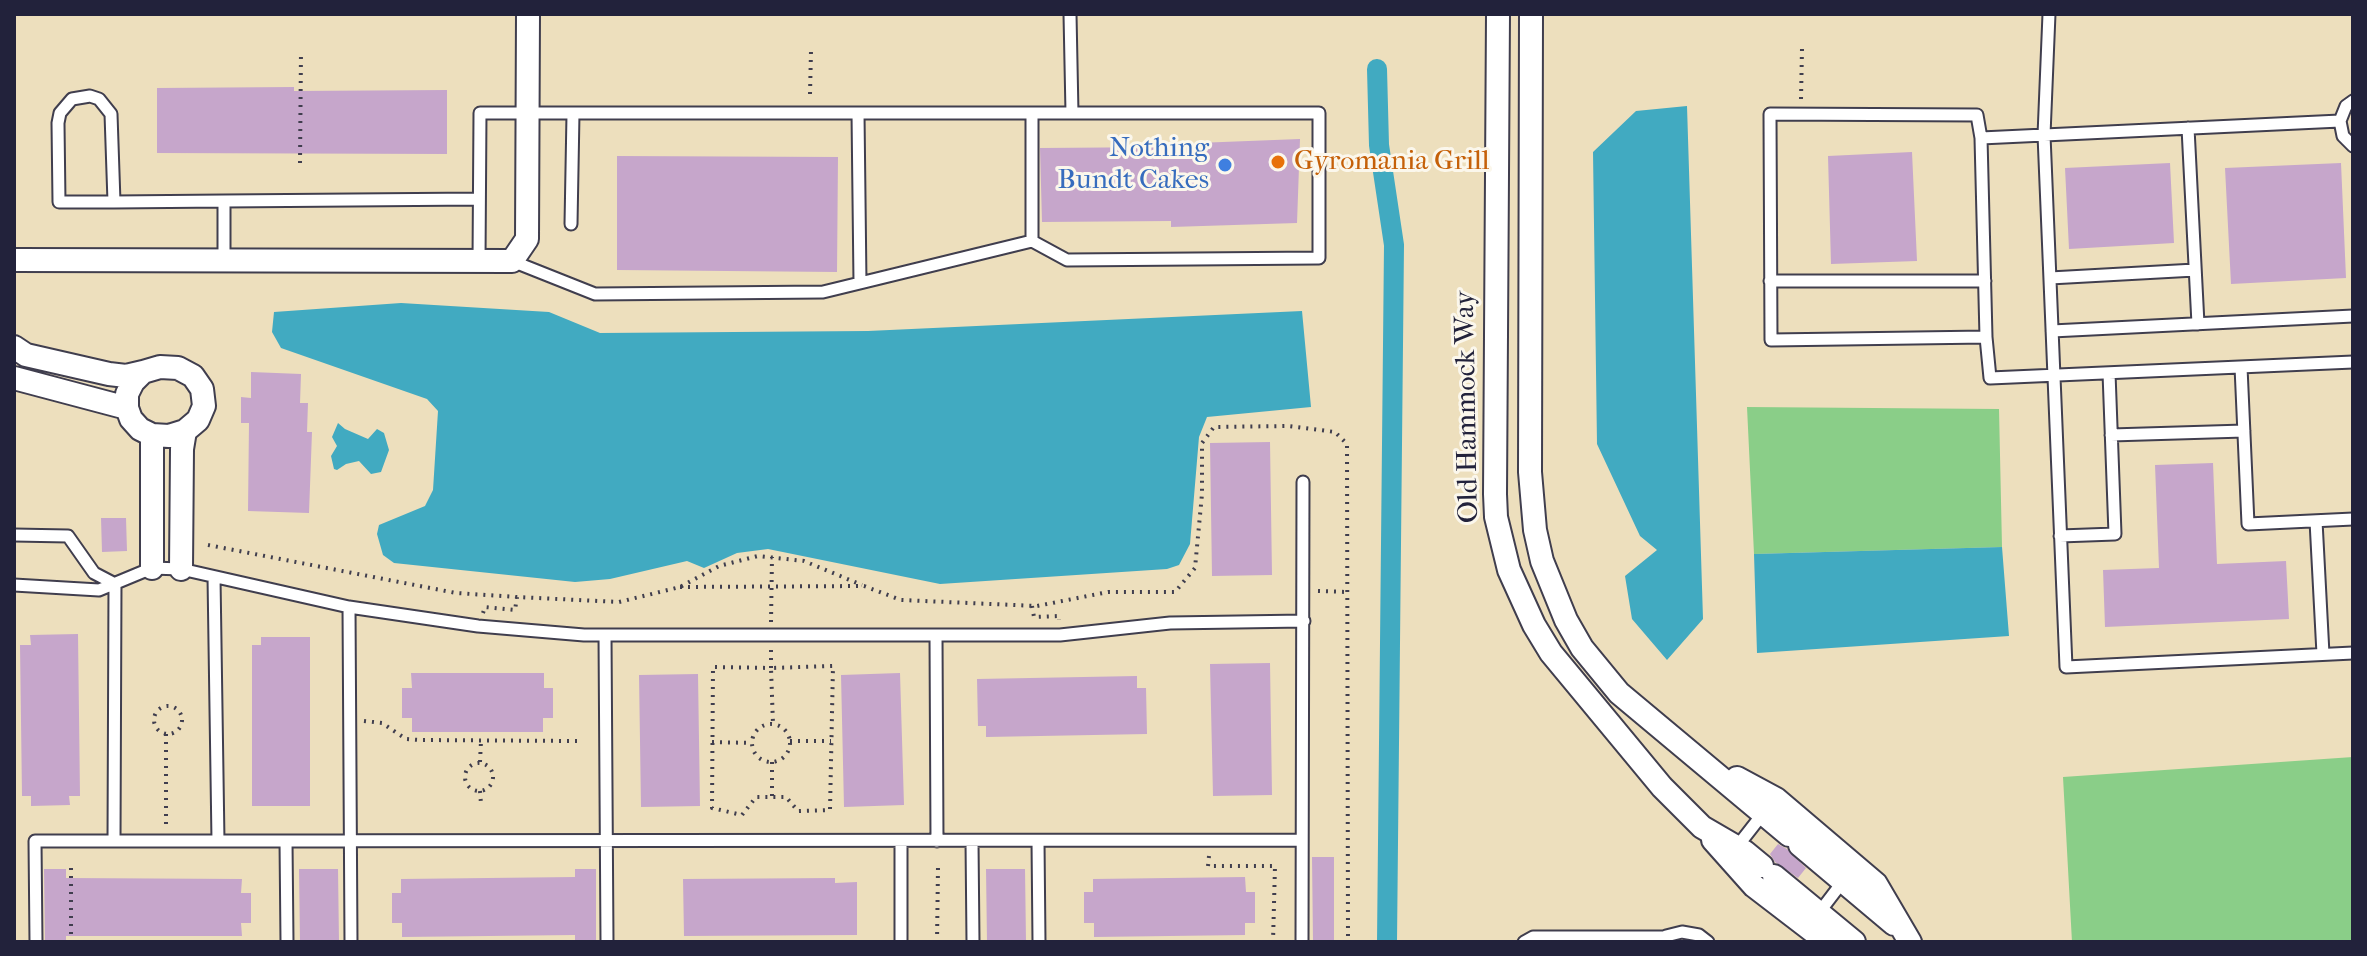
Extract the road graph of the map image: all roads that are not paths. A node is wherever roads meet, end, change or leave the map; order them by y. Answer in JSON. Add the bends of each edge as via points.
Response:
{"nodes":[{"id":1,"x":528,"y":14,"type":"edge"},
{"id":2,"x":1070,"y":14,"type":"edge"},
{"id":3,"x":1498,"y":14,"type":"edge"},
{"id":4,"x":1531,"y":14,"type":"edge"},
{"id":5,"x":2049,"y":14,"type":"edge"},
{"id":6,"x":2353,"y":101,"type":"edge"},
{"id":7,"x":858,"y":113,"type":"junction"},
{"id":8,"x":1032,"y":113,"type":"junction"},
{"id":9,"x":1072,"y":113,"type":"junction"},
{"id":10,"x":527,"y":114,"type":"junction"},
{"id":11,"x":573,"y":114,"type":"junction"},
{"id":12,"x":2340,"y":121,"type":"junction"},
{"id":13,"x":2188,"y":128,"type":"junction"},
{"id":14,"x":2044,"y":135,"type":"junction"},
{"id":15,"x":1981,"y":138,"type":"junction"},
{"id":16,"x":2353,"y":146,"type":"edge"},
{"id":17,"x":479,"y":199,"type":"junction"},
{"id":18,"x":224,"y":201,"type":"junction"},
{"id":19,"x":114,"y":202,"type":"junction"},
{"id":20,"x":571,"y":224,"type":"dead end"},
{"id":21,"x":1032,"y":241,"type":"junction"},
{"id":22,"x":14,"y":260,"type":"edge"},
{"id":23,"x":224,"y":260,"type":"junction"},
{"id":24,"x":479,"y":261,"type":"junction"},
{"id":25,"x":512,"y":261,"type":"junction"},
{"id":26,"x":2195,"y":270,"type":"junction"},
{"id":27,"x":2050,"y":278,"type":"junction"},
{"id":28,"x":1770,"y":281,"type":"junction"},
{"id":29,"x":1985,"y":281,"type":"junction"},
{"id":30,"x":860,"y":283,"type":"junction"},
{"id":31,"x":2353,"y":316,"type":"edge"},
{"id":32,"x":2198,"y":324,"type":"junction"},
{"id":33,"x":2052,"y":331,"type":"junction"},
{"id":34,"x":1986,"y":337,"type":"junction"},
{"id":35,"x":14,"y":347,"type":"edge"},
{"id":36,"x":2353,"y":362,"type":"edge"},
{"id":37,"x":2241,"y":367,"type":"junction"},
{"id":38,"x":143,"y":372,"type":"junction"},
{"id":39,"x":2109,"y":373,"type":"junction"},
{"id":40,"x":2054,"y":375,"type":"junction"},
{"id":41,"x":14,"y":378,"type":"edge"},
{"id":42,"x":127,"y":408,"type":"junction"},
{"id":43,"x":185,"y":431,"type":"junction"},
{"id":44,"x":2244,"y":431,"type":"junction"},
{"id":45,"x":152,"y":435,"type":"junction"},
{"id":46,"x":2111,"y":435,"type":"junction"},
{"id":47,"x":1303,"y":482,"type":"dead end"},
{"id":48,"x":2353,"y":519,"type":"edge"},
{"id":49,"x":2316,"y":521,"type":"junction"},
{"id":50,"x":14,"y":535,"type":"edge"},
{"id":51,"x":2060,"y":536,"type":"junction"},
{"id":52,"x":152,"y":568,"type":"junction"},
{"id":53,"x":181,"y":569,"type":"junction"},
{"id":54,"x":214,"y":577,"type":"junction"},
{"id":55,"x":115,"y":584,"type":"junction"},
{"id":56,"x":14,"y":585,"type":"edge"},
{"id":57,"x":349,"y":607,"type":"junction"},
{"id":58,"x":1304,"y":621,"type":"junction"},
{"id":59,"x":605,"y":635,"type":"junction"},
{"id":60,"x":936,"y":635,"type":"junction"},
{"id":61,"x":2353,"y":653,"type":"edge"},
{"id":62,"x":2323,"y":654,"type":"junction"},
{"id":63,"x":2353,"y":666,"type":"edge"},
{"id":64,"x":1770,"y":806,"type":"junction"},
{"id":65,"x":1302,"y":840,"type":"junction"},
{"id":66,"x":114,"y":841,"type":"junction"},
{"id":67,"x":218,"y":841,"type":"junction"},
{"id":68,"x":286,"y":841,"type":"junction"},
{"id":69,"x":901,"y":841,"type":"junction"},
{"id":70,"x":937,"y":841,"type":"junction"},
{"id":71,"x":972,"y":841,"type":"junction"},
{"id":72,"x":1038,"y":841,"type":"junction"},
{"id":73,"x":349,"y":842,"type":"junction"},
{"id":74,"x":606,"y":842,"type":"junction"},
{"id":75,"x":1732,"y":852,"type":"junction"},
{"id":76,"x":1850,"y":874,"type":"junction"},
{"id":77,"x":1814,"y":920,"type":"junction"},
{"id":78,"x":1908,"y":938,"type":"edge"},
{"id":79,"x":1662,"y":940,"type":"edge"},
{"id":80,"x":36,"y":942,"type":"edge"},
{"id":81,"x":287,"y":942,"type":"edge"},
{"id":82,"x":351,"y":942,"type":"edge"},
{"id":83,"x":607,"y":942,"type":"edge"},
{"id":84,"x":901,"y":942,"type":"edge"},
{"id":85,"x":973,"y":942,"type":"edge"},
{"id":86,"x":1039,"y":942,"type":"edge"},
{"id":87,"x":1302,"y":942,"type":"edge"},
{"id":88,"x":1524,"y":942,"type":"edge"},
{"id":89,"x":1708,"y":942,"type":"edge"},
{"id":90,"x":1827,"y":942,"type":"edge"},
{"id":91,"x":1854,"y":942,"type":"edge"}],
"edges":[{"from":1,"to":10,"type":"street"},
{"from":2,"to":9,"type":"lane"},
{"from":3,"to":75,"type":"street","name":"Old Hammock Way","via":[[1495,494],[1502,545],[1518,593],[1551,653],[1662,787]]},
{"from":4,"to":64,"type":"street","via":[[1530,472],[1535,530],[1554,595],[1582,648],[1636,709]]},
{"from":5,"to":14,"type":"lane"},
{"from":6,"to":12,"type":"lane"},
{"from":7,"to":8,"type":"lane"},
{"from":7,"to":11,"type":"lane"},
{"from":7,"to":30,"type":"lane"},
{"from":8,"to":9,"type":"lane"},
{"from":8,"to":21,"type":"lane"},
{"from":9,"to":21,"type":"lane","via":[[1319,113],[1319,258],[1067,260]]},
{"from":10,"to":11,"type":"lane"},
{"from":10,"to":17,"type":"lane","via":[[480,113]]},
{"from":10,"to":25,"type":"street","via":[[527,239]]},
{"from":11,"to":20,"type":"lane"},
{"from":12,"to":13,"type":"lane"},
{"from":12,"to":16,"type":"lane","via":[[2343,136]]},
{"from":13,"to":14,"type":"lane"},
{"from":13,"to":26,"type":"lane"},
{"from":14,"to":15,"type":"lane"},
{"from":14,"to":27,"type":"lane"},
{"from":15,"to":28,"type":"lane","via":[[1977,115],[1770,114]]},
{"from":15,"to":29,"type":"lane"},
{"from":17,"to":18,"type":"lane"},
{"from":17,"to":24,"type":"lane"},
{"from":18,"to":19,"type":"lane"},
{"from":18,"to":23,"type":"lane"},
{"from":19,"to":19,"type":"lane","via":[[59,202],[58,123],[72,99],[99,99],[111,114]]},
{"from":21,"to":30,"type":"lane"},
{"from":22,"to":23,"type":"street"},
{"from":23,"to":24,"type":"street"},
{"from":24,"to":25,"type":"street"},
{"from":25,"to":30,"type":"lane","via":[[595,294],[823,292]]},
{"from":26,"to":27,"type":"lane"},
{"from":26,"to":32,"type":"lane"},
{"from":27,"to":33,"type":"lane"},
{"from":28,"to":29,"type":"lane"},
{"from":28,"to":34,"type":"lane","via":[[1771,340]]},
{"from":29,"to":34,"type":"lane"},
{"from":31,"to":32,"type":"lane"},
{"from":32,"to":33,"type":"lane"},
{"from":33,"to":40,"type":"lane"},
{"from":34,"to":40,"type":"lane","via":[[1990,378]]},
{"from":35,"to":38,"type":"street","via":[[26,355],[109,374]]},
{"from":36,"to":37,"type":"lane"},
{"from":37,"to":39,"type":"lane"},
{"from":37,"to":44,"type":"lane"},
{"from":38,"to":42,"type":"street","via":[[127,394]]},
{"from":38,"to":43,"type":"street","via":[[178,368],[193,376],[204,406]]},
{"from":39,"to":40,"type":"lane"},
{"from":39,"to":46,"type":"lane"},
{"from":40,"to":51,"type":"lane"},
{"from":41,"to":42,"type":"street"},
{"from":42,"to":45,"type":"street","via":[[140,429]]},
{"from":43,"to":45,"type":"street"},
{"from":43,"to":53,"type":"street"},
{"from":44,"to":46,"type":"lane"},
{"from":44,"to":49,"type":"lane","via":[[2248,524]]},
{"from":45,"to":52,"type":"street"},
{"from":46,"to":51,"type":"lane","via":[[2115,534]]},
{"from":47,"to":58,"type":"lane"},
{"from":48,"to":49,"type":"lane"},
{"from":49,"to":62,"type":"lane"},
{"from":50,"to":55,"type":"lane","via":[[68,536],[94,573]]},
{"from":51,"to":62,"type":"lane","via":[[2066,667]]},
{"from":52,"to":53,"type":"lane"},
{"from":52,"to":55,"type":"lane"},
{"from":53,"to":54,"type":"lane"},
{"from":54,"to":57,"type":"lane"},
{"from":54,"to":67,"type":"lane"},
{"from":55,"to":56,"type":"lane","via":[[99,590]]},
{"from":55,"to":66,"type":"lane"},
{"from":57,"to":59,"type":"lane","via":[[482,627]]},
{"from":57,"to":73,"type":"lane"},
{"from":58,"to":60,"type":"lane","via":[[1170,623],[1060,635]]},
{"from":58,"to":65,"type":"lane"},
{"from":59,"to":60,"type":"lane"},
{"from":59,"to":74,"type":"lane"},
{"from":60,"to":70,"type":"lane"},
{"from":61,"to":62,"type":"lane"},
{"from":61,"to":63,"type":"lane"},
{"from":64,"to":75,"type":"lane"},
{"from":64,"to":76,"type":"street"},
{"from":64,"to":76,"type":"street","via":[[1795,840]]},
{"from":65,"to":72,"type":"lane"},
{"from":65,"to":87,"type":"lane"},
{"from":66,"to":67,"type":"lane"},
{"from":66,"to":80,"type":"lane","via":[[35,841]]},
{"from":67,"to":68,"type":"lane"},
{"from":68,"to":73,"type":"lane"},
{"from":68,"to":81,"type":"lane"},
{"from":69,"to":70,"type":"lane"},
{"from":69,"to":74,"type":"lane"},
{"from":69,"to":84,"type":"lane"},
{"from":70,"to":71,"type":"lane"},
{"from":71,"to":72,"type":"lane"},
{"from":71,"to":85,"type":"lane"},
{"from":72,"to":86,"type":"lane"},
{"from":73,"to":74,"type":"lane"},
{"from":73,"to":82,"type":"lane"},
{"from":74,"to":83,"type":"lane"},
{"from":75,"to":77,"type":"street","name":"Old Hammock Way","via":[[1768,871]]},
{"from":75,"to":77,"type":"street","name":"Old Hammock Way","via":[[1754,886]]},
{"from":76,"to":77,"type":"lane"},
{"from":76,"to":78,"type":"street","via":[[1876,884]]},
{"from":77,"to":90,"type":"street","name":"Old Hammock Way"},
{"from":77,"to":91,"type":"street","name":"Old Hammock Way"},
{"from":79,"to":88,"type":"lane","via":[[1533,937]]},
{"from":79,"to":89,"type":"lane","via":[[1682,932]]}]}
